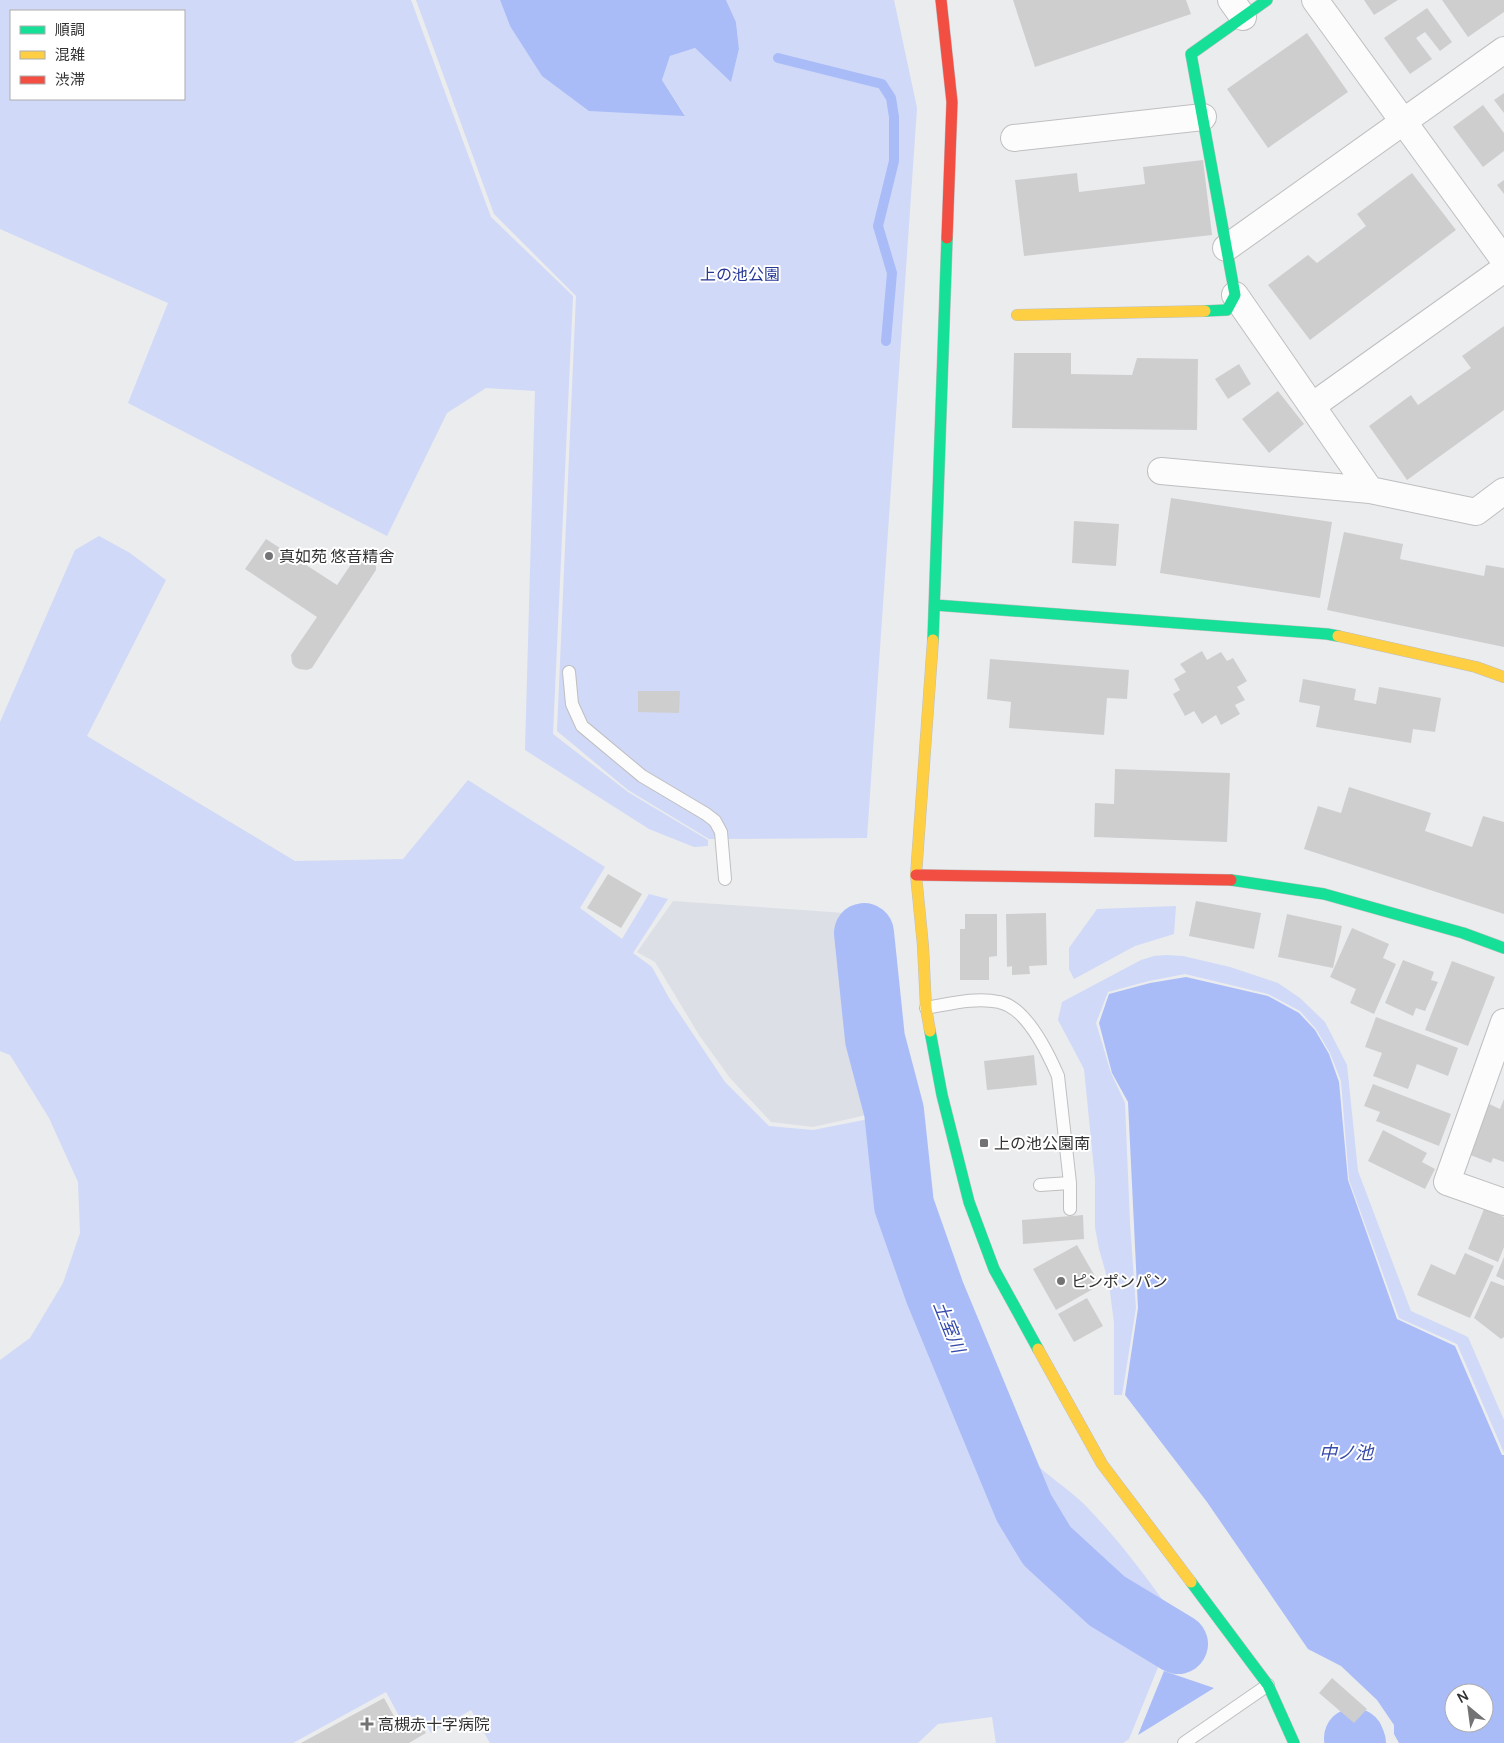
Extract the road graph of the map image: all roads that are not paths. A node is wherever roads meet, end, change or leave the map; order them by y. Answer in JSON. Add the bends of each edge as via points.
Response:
{"nodes":[{"id":1,"x":941,"y":0,"type":"edge"},
{"id":2,"x":1267,"y":0,"type":"edge"},
{"id":3,"x":1315,"y":0,"type":"edge"},
{"id":4,"x":1237,"y":8,"type":"edge"},
{"id":5,"x":1504,"y":50,"type":"edge"},
{"id":6,"x":1203,"y":117,"type":"junction"},
{"id":7,"x":1404,"y":122,"type":"junction"},
{"id":8,"x":1014,"y":138,"type":"dead end"},
{"id":9,"x":1226,"y":248,"type":"junction"},
{"id":10,"x":1504,"y":260,"type":"edge"},
{"id":11,"x":1504,"y":269,"type":"edge"},
{"id":12,"x":1235,"y":295,"type":"junction"},
{"id":13,"x":1017,"y":315,"type":"dead end"},
{"id":14,"x":1312,"y":406,"type":"junction"},
{"id":15,"x":1161,"y":471,"type":"dead end"},
{"id":16,"x":1370,"y":490,"type":"junction"},
{"id":17,"x":1504,"y":491,"type":"edge"},
{"id":18,"x":935,"y":605,"type":"junction"},
{"id":19,"x":569,"y":672,"type":"dead end"},
{"id":20,"x":1504,"y":677,"type":"edge"},
{"id":21,"x":916,"y":875,"type":"junction"},
{"id":22,"x":725,"y":879,"type":"dead end"},
{"id":23,"x":1504,"y":948,"type":"edge"},
{"id":24,"x":926,"y":1008,"type":"junction"},
{"id":25,"x":1504,"y":1022,"type":"edge"},
{"id":26,"x":1070,"y":1183,"type":"junction"},
{"id":27,"x":1040,"y":1185,"type":"dead end"},
{"id":28,"x":1504,"y":1202,"type":"edge"},
{"id":29,"x":1070,"y":1209,"type":"dead end"},
{"id":30,"x":1268,"y":1685,"type":"junction"},
{"id":31,"x":1184,"y":1743,"type":"edge"},
{"id":32,"x":1294,"y":1743,"type":"edge"}],
"edges":[{"from":1,"to":18,"type":"street","via":[[952,102]]},
{"from":2,"to":4,"type":"street"},
{"from":3,"to":7,"type":"street"},
{"from":4,"to":6,"type":"street","via":[[1191,54]]},
{"from":5,"to":7,"type":"street"},
{"from":6,"to":8,"type":"street"},
{"from":6,"to":9,"type":"street"},
{"from":7,"to":9,"type":"street"},
{"from":7,"to":10,"type":"street"},
{"from":9,"to":12,"type":"street"},
{"from":11,"to":14,"type":"street"},
{"from":12,"to":13,"type":"street","via":[[1227,310]]},
{"from":12,"to":14,"type":"street"},
{"from":14,"to":16,"type":"street"},
{"from":15,"to":16,"type":"street"},
{"from":16,"to":17,"type":"street","via":[[1476,512]]},
{"from":18,"to":20,"type":"street","via":[[1327,634],[1476,667]]},
{"from":18,"to":21,"type":"street"},
{"from":19,"to":22,"type":"lane","via":[[572,704],[582,726],[642,776],[716,821],[721,832]]},
{"from":21,"to":23,"type":"street","via":[[1234,880],[1324,894],[1463,933]]},
{"from":21,"to":24,"type":"street"},
{"from":24,"to":26,"type":"lane","via":[[976,1000],[1001,1002],[1035,1031],[1058,1076]]},
{"from":24,"to":30,"type":"street","via":[[942,1095],[962,1176],[994,1269],[1102,1464]]},
{"from":25,"to":28,"type":"street","via":[[1447,1182]]},
{"from":26,"to":27,"type":"lane"},
{"from":26,"to":29,"type":"lane"},
{"from":30,"to":31,"type":"lane"},
{"from":30,"to":32,"type":"street"}]}
